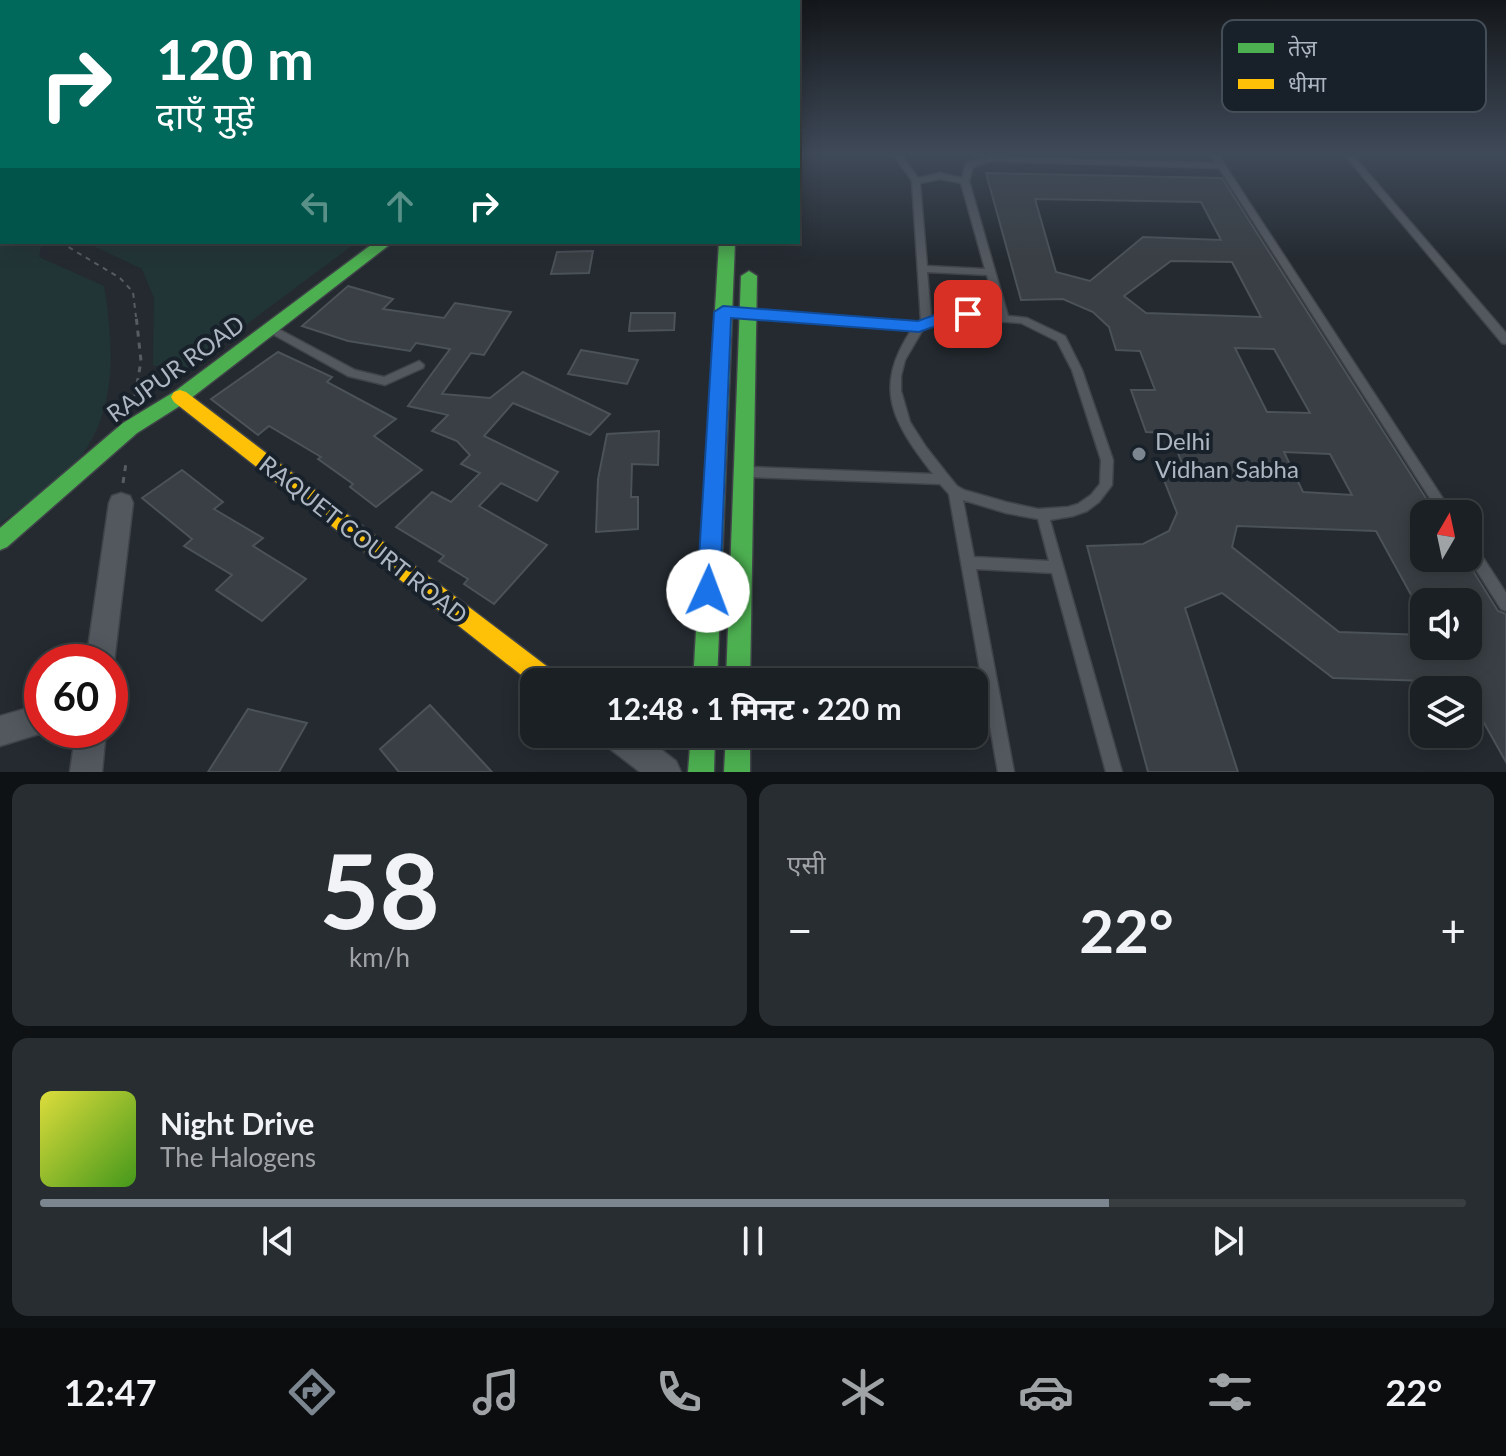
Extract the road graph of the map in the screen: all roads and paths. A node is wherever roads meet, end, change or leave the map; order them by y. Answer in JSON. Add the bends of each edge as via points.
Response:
{"nodes":[{"id":1,"x":917,"y":189,"type":"edge"},
{"id":2,"x":967,"y":189,"type":"edge"},
{"id":3,"x":1237,"y":189,"type":"edge"},
{"id":4,"x":1378,"y":189,"type":"edge"},
{"id":5,"x":63,"y":244,"type":"edge"},
{"id":6,"x":382,"y":244,"type":"edge"},
{"id":7,"x":717,"y":244,"type":"edge"},
{"id":8,"x":727,"y":244,"type":"edge"},
{"id":9,"x":749,"y":257,"type":"dead end"},
{"id":10,"x":922,"y":269,"type":"junction"},
{"id":11,"x":992,"y":272,"type":"junction"},
{"id":12,"x":712,"y":289,"type":"dead end"},
{"id":13,"x":723,"y":312,"type":"junction"},
{"id":14,"x":747,"y":312,"type":"junction"},
{"id":15,"x":1003,"y":316,"type":"junction"},
{"id":16,"x":923,"y":324,"type":"junction"},
{"id":17,"x":271,"y":328,"type":"junction"},
{"id":18,"x":1506,"y":340,"type":"edge"},
{"id":19,"x":419,"y":365,"type":"dead end"},
{"id":20,"x":180,"y":397,"type":"junction"},
{"id":21,"x":130,"y":428,"type":"junction"},
{"id":22,"x":713,"y":470,"type":"junction"},
{"id":23,"x":742,"y":472,"type":"junction"},
{"id":24,"x":944,"y":479,"type":"junction"},
{"id":25,"x":955,"y":491,"type":"junction"},
{"id":26,"x":1438,"y":500,"type":"edge"},
{"id":27,"x":121,"y":503,"type":"joint"},
{"id":28,"x":1043,"y":516,"type":"junction"},
{"id":29,"x":0,"y":541,"type":"edge"},
{"id":30,"x":969,"y":563,"type":"junction"},
{"id":31,"x":1057,"y":567,"type":"junction"},
{"id":32,"x":1482,"y":568,"type":"edge"},
{"id":33,"x":1506,"y":605,"type":"edge"},
{"id":34,"x":102,"y":644,"type":"edge"},
{"id":35,"x":531,"y":668,"type":"edge"},
{"id":36,"x":706,"y":668,"type":"edge"},
{"id":37,"x":738,"y":668,"type":"edge"},
{"id":38,"x":24,"y":724,"type":"edge"},
{"id":39,"x":0,"y":731,"type":"edge"},
{"id":40,"x":89,"y":748,"type":"edge"},
{"id":41,"x":634,"y":748,"type":"edge"},
{"id":42,"x":702,"y":748,"type":"edge"},
{"id":43,"x":738,"y":748,"type":"edge"},
{"id":44,"x":86,"y":772,"type":"edge"},
{"id":45,"x":665,"y":772,"type":"edge"},
{"id":46,"x":701,"y":772,"type":"edge"},
{"id":47,"x":737,"y":772,"type":"edge"},
{"id":48,"x":1006,"y":772,"type":"edge"},
{"id":49,"x":1114,"y":772,"type":"edge"}],
"edges":[{"from":1,"to":10,"type":"lane"},
{"from":2,"to":11,"type":"lane"},
{"from":3,"to":26,"type":"lane"},
{"from":4,"to":18,"type":"lane"},
{"from":5,"to":21,"type":"path","via":[[120,278],[133,292],[141,361]]},
{"from":6,"to":17,"type":"main road","name":"RAJPUR ROAD"},
{"from":7,"to":12,"type":"lane"},
{"from":8,"to":13,"type":"main road"},
{"from":9,"to":14,"type":"main road"},
{"from":10,"to":11,"type":"lane"},
{"from":10,"to":16,"type":"lane"},
{"from":11,"to":15,"type":"lane"},
{"from":13,"to":14,"type":"lane"},
{"from":13,"to":22,"type":"main road"},
{"from":14,"to":16,"type":"lane"},
{"from":14,"to":23,"type":"main road"},
{"from":15,"to":16,"type":"lane","via":[[951,315]]},
{"from":15,"to":28,"type":"lane","via":[[1061,339],[1107,460],[1106,485],[1099,496],[1062,515]]},
{"from":16,"to":24,"type":"lane","via":[[903,351],[894,395],[903,424]]},
{"from":17,"to":19,"type":"lane","via":[[352,373],[385,381]]},
{"from":17,"to":20,"type":"main road","name":"RAJPUR ROAD"},
{"from":20,"to":21,"type":"main road","name":"RAJPUR ROAD"},
{"from":20,"to":35,"type":"main road","name":"RAQUET COURT ROAD"},
{"from":21,"to":27,"type":"path"},
{"from":21,"to":29,"type":"main road","name":"RAJPUR ROAD"},
{"from":22,"to":23,"type":"lane"},
{"from":22,"to":36,"type":"main road"},
{"from":23,"to":24,"type":"lane"},
{"from":23,"to":37,"type":"main road"},
{"from":24,"to":25,"type":"lane"},
{"from":25,"to":28,"type":"lane"},
{"from":25,"to":30,"type":"lane"},
{"from":27,"to":34,"type":"street"},
{"from":28,"to":31,"type":"lane"},
{"from":30,"to":31,"type":"lane"},
{"from":30,"to":48,"type":"lane"},
{"from":31,"to":49,"type":"lane"},
{"from":32,"to":33,"type":"lane"},
{"from":38,"to":39,"type":"street"},
{"from":40,"to":44,"type":"street"},
{"from":41,"to":45,"type":"street"},
{"from":42,"to":46,"type":"main road"},
{"from":43,"to":47,"type":"main road"}]}
